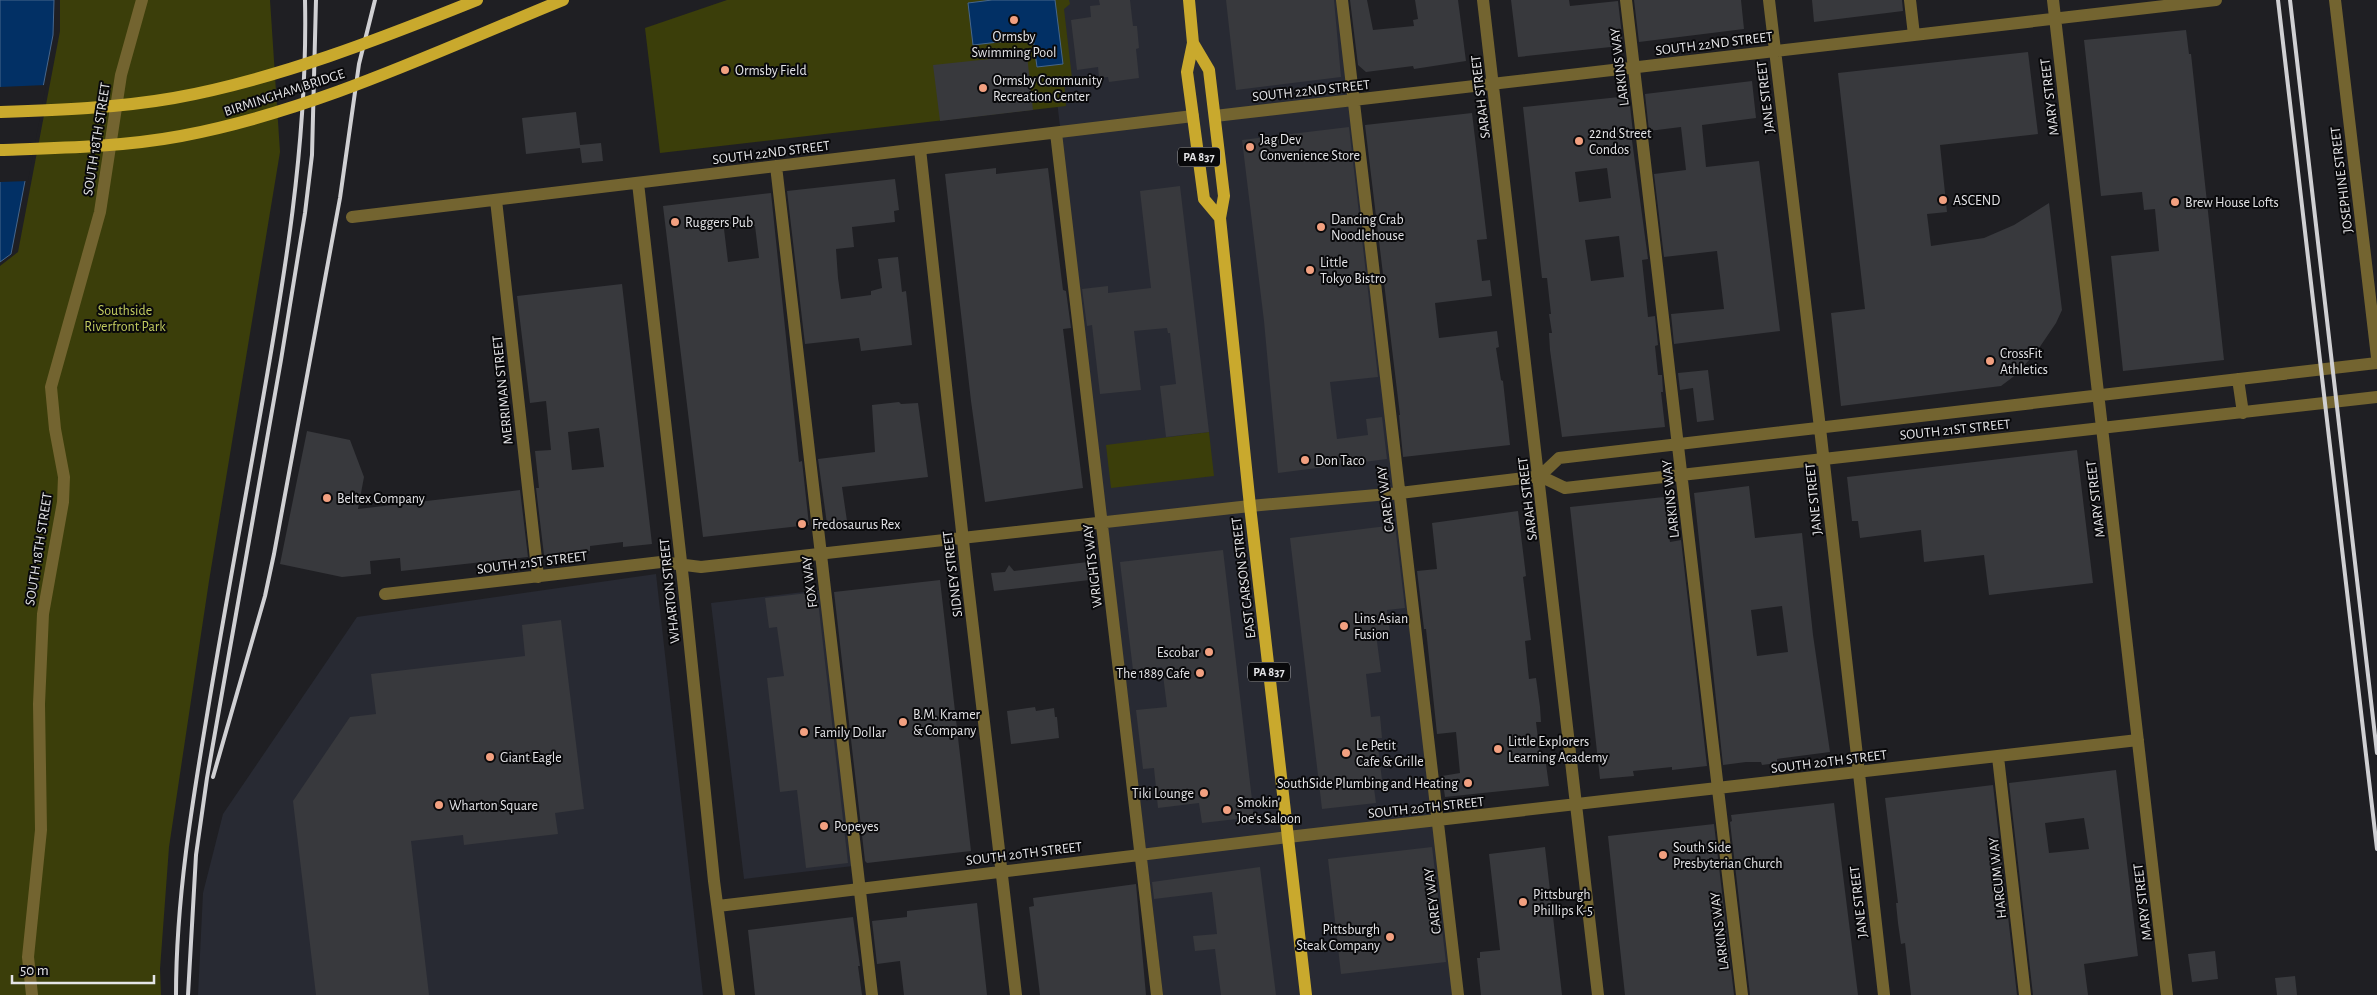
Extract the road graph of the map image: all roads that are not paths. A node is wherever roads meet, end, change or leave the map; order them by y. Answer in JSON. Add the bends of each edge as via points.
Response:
{"nodes":[{"id":1,"x":142,"y":0,"type":"edge"},
{"id":2,"x":477,"y":0,"type":"edge"},
{"id":3,"x":563,"y":0,"type":"edge"},
{"id":4,"x":1189,"y":0,"type":"edge"},
{"id":5,"x":1342,"y":0,"type":"edge"},
{"id":6,"x":1484,"y":0,"type":"edge"},
{"id":7,"x":1626,"y":0,"type":"edge"},
{"id":8,"x":1769,"y":0,"type":"edge"},
{"id":9,"x":1910,"y":0,"type":"edge"},
{"id":10,"x":2053,"y":0,"type":"edge"},
{"id":11,"x":2216,"y":0,"type":"edge"},
{"id":12,"x":2335,"y":0,"type":"edge"},
{"id":13,"x":2055,"y":20,"type":"junction"},
{"id":14,"x":1914,"y":36,"type":"junction"},
{"id":15,"x":1192,"y":43,"type":"junction"},
{"id":16,"x":1775,"y":51,"type":"junction"},
{"id":17,"x":1634,"y":67,"type":"junction"},
{"id":18,"x":1493,"y":82,"type":"junction"},
{"id":19,"x":1354,"y":101,"type":"junction"},
{"id":20,"x":0,"y":112,"type":"edge"},
{"id":21,"x":1193,"y":116,"type":"junction"},
{"id":22,"x":1215,"y":116,"type":"junction"},
{"id":23,"x":1056,"y":133,"type":"junction"},
{"id":24,"x":920,"y":149,"type":"junction"},
{"id":25,"x":0,"y":150,"type":"edge"},
{"id":26,"x":776,"y":166,"type":"junction"},
{"id":27,"x":638,"y":183,"type":"junction"},
{"id":28,"x":496,"y":200,"type":"junction"},
{"id":29,"x":352,"y":217,"type":"dead end"},
{"id":30,"x":1220,"y":218,"type":"junction"},
{"id":31,"x":2377,"y":356,"type":"edge"},
{"id":32,"x":2377,"y":363,"type":"edge"},
{"id":33,"x":2238,"y":379,"type":"junction"},
{"id":34,"x":2098,"y":396,"type":"junction"},
{"id":35,"x":2377,"y":397,"type":"edge"},
{"id":36,"x":2243,"y":413,"type":"junction"},
{"id":37,"x":1820,"y":428,"type":"junction"},
{"id":38,"x":2102,"y":429,"type":"junction"},
{"id":39,"x":1679,"y":444,"type":"junction"},
{"id":40,"x":1824,"y":458,"type":"junction"},
{"id":41,"x":1682,"y":475,"type":"junction"},
{"id":42,"x":1540,"y":476,"type":"junction"},
{"id":43,"x":1400,"y":493,"type":"junction"},
{"id":44,"x":1250,"y":506,"type":"junction"},
{"id":45,"x":1102,"y":523,"type":"junction"},
{"id":46,"x":962,"y":538,"type":"junction"},
{"id":47,"x":821,"y":554,"type":"junction"},
{"id":48,"x":681,"y":565,"type":"junction"},
{"id":49,"x":538,"y":576,"type":"junction"},
{"id":50,"x":385,"y":594,"type":"dead end"},
{"id":51,"x":2138,"y":740,"type":"junction"},
{"id":52,"x":1998,"y":757,"type":"junction"},
{"id":53,"x":1858,"y":772,"type":"junction"},
{"id":54,"x":1718,"y":790,"type":"junction"},
{"id":55,"x":1577,"y":805,"type":"junction"},
{"id":56,"x":1438,"y":821,"type":"junction"},
{"id":57,"x":1288,"y":837,"type":"junction"},
{"id":58,"x":1140,"y":854,"type":"junction"},
{"id":59,"x":1001,"y":871,"type":"junction"},
{"id":60,"x":859,"y":888,"type":"junction"},
{"id":61,"x":718,"y":906,"type":"junction"},
{"id":62,"x":32,"y":995,"type":"edge"},
{"id":63,"x":729,"y":995,"type":"edge"},
{"id":64,"x":872,"y":995,"type":"edge"},
{"id":65,"x":1016,"y":995,"type":"edge"},
{"id":66,"x":1157,"y":995,"type":"edge"},
{"id":67,"x":1306,"y":995,"type":"edge"},
{"id":68,"x":1458,"y":995,"type":"edge"},
{"id":69,"x":1598,"y":995,"type":"edge"},
{"id":70,"x":1742,"y":995,"type":"edge"},
{"id":71,"x":1884,"y":995,"type":"edge"},
{"id":72,"x":2025,"y":995,"type":"edge"},
{"id":73,"x":2168,"y":995,"type":"edge"}],
"edges":[{"from":1,"to":62,"type":"street","name":"SOUTH 18TH STREET","via":[[122,75],[100,212],[51,386],[64,477],[63,502],[43,614],[39,704],[42,830],[28,957]]},
{"from":2,"to":20,"type":"main road","name":"BIRMINGHAM BRIDGE","bridge":true,"via":[[289,69],[212,90],[137,103]]},
{"from":3,"to":25,"type":"main road","name":"BIRMINGHAM BRIDGE","bridge":true,"via":[[349,88],[262,117],[142,142]]},
{"from":4,"to":15,"type":"main road","name":"EAST CARSON STREET","number":"PA 837"},
{"from":5,"to":19,"type":"street","name":"CAREY WAY"},
{"from":6,"to":18,"type":"street","name":"SARAH STREET"},
{"from":7,"to":17,"type":"street","name":"LARKINS WAY"},
{"from":8,"to":16,"type":"street","name":"JANE STREET"},
{"from":9,"to":14,"type":"street"},
{"from":10,"to":13,"type":"street","name":"MARY STREET"},
{"from":11,"to":13,"type":"street","name":"SOUTH 22ND STREET"},
{"from":12,"to":31,"type":"street","name":"JOSEPHINE STREET"},
{"from":13,"to":14,"type":"street","name":"SOUTH 22ND STREET"},
{"from":13,"to":34,"type":"street","name":"MARY STREET"},
{"from":14,"to":16,"type":"street","name":"SOUTH 22ND STREET"},
{"from":15,"to":21,"type":"main road","name":"EAST CARSON STREET","number":"PA 837","via":[[1187,72]]},
{"from":15,"to":22,"type":"main road","name":"EAST CARSON STREET","number":"PA 837","via":[[1209,70]]},
{"from":16,"to":17,"type":"street","name":"SOUTH 22ND STREET"},
{"from":16,"to":37,"type":"street","name":"JANE STREET"},
{"from":17,"to":18,"type":"street","name":"SOUTH 22ND STREET"},
{"from":17,"to":39,"type":"street","name":"LARKINS WAY"},
{"from":18,"to":19,"type":"street","name":"SOUTH 22ND STREET"},
{"from":18,"to":42,"type":"street","name":"SARAH STREET"},
{"from":19,"to":22,"type":"street","name":"SOUTH 22ND STREET"},
{"from":19,"to":43,"type":"street","name":"CAREY WAY"},
{"from":21,"to":23,"type":"street","name":"SOUTH 22ND STREET"},
{"from":21,"to":30,"type":"main road","name":"EAST CARSON STREET","number":"PA 837","via":[[1204,199]]},
{"from":22,"to":30,"type":"main road","name":"EAST CARSON STREET","number":"PA 837","via":[[1224,196]]},
{"from":23,"to":24,"type":"street","name":"SOUTH 22ND STREET"},
{"from":23,"to":45,"type":"street","name":"WRIGHTS WAY"},
{"from":24,"to":26,"type":"street","name":"SOUTH 22ND STREET"},
{"from":24,"to":46,"type":"street","name":"SIDNEY STREET"},
{"from":26,"to":27,"type":"street","name":"SOUTH 22ND STREET"},
{"from":26,"to":47,"type":"street","name":"FOX WAY"},
{"from":27,"to":28,"type":"street","name":"SOUTH 22ND STREET"},
{"from":27,"to":48,"type":"street","name":"WHARTON STREET"},
{"from":28,"to":29,"type":"street","name":"SOUTH 22ND STREET"},
{"from":28,"to":49,"type":"street","name":"MERRIMAN STREET"},
{"from":30,"to":44,"type":"main road","name":"EAST CARSON STREET","number":"PA 837"},
{"from":32,"to":33,"type":"street","name":"SOUTH 21ST STREET"},
{"from":33,"to":34,"type":"street","name":"SOUTH 21ST STREET"},
{"from":33,"to":36,"type":"street"},
{"from":34,"to":37,"type":"street","name":"SOUTH 21ST STREET"},
{"from":34,"to":38,"type":"street","name":"MARY STREET"},
{"from":35,"to":36,"type":"street","name":"SOUTH 21ST STREET"},
{"from":36,"to":38,"type":"street","name":"SOUTH 21ST STREET"},
{"from":37,"to":39,"type":"street","name":"SOUTH 21ST STREET"},
{"from":37,"to":40,"type":"street","name":"JANE STREET"},
{"from":38,"to":40,"type":"street","name":"SOUTH 21ST STREET"},
{"from":38,"to":51,"type":"street","name":"MARY STREET"},
{"from":39,"to":41,"type":"street","name":"LARKINS WAY"},
{"from":39,"to":42,"type":"street","name":"SOUTH 21ST STREET","via":[[1559,458]]},
{"from":40,"to":41,"type":"street","name":"SOUTH 21ST STREET"},
{"from":40,"to":53,"type":"street","name":"JANE STREET"},
{"from":41,"to":42,"type":"street","name":"SOUTH 21ST STREET","via":[[1565,488]]},
{"from":41,"to":54,"type":"street","name":"LARKINS WAY"},
{"from":42,"to":43,"type":"street","name":"SOUTH 21ST STREET"},
{"from":42,"to":55,"type":"street","name":"SARAH STREET"},
{"from":43,"to":44,"type":"street","name":"SOUTH 21ST STREET"},
{"from":43,"to":56,"type":"street","name":"CAREY WAY"},
{"from":44,"to":45,"type":"street","name":"SOUTH 21ST STREET"},
{"from":44,"to":57,"type":"main road","name":"EAST CARSON STREET","number":"PA 837"},
{"from":45,"to":46,"type":"street","name":"SOUTH 21ST STREET"},
{"from":45,"to":58,"type":"street","name":"WRIGHTS WAY"},
{"from":46,"to":47,"type":"street","name":"SOUTH 21ST STREET"},
{"from":46,"to":59,"type":"street","name":"SIDNEY STREET"},
{"from":47,"to":48,"type":"street","name":"SOUTH 21ST STREET","via":[[702,568]]},
{"from":47,"to":60,"type":"street","name":"FOX WAY"},
{"from":48,"to":49,"type":"street","name":"SOUTH 21ST STREET","via":[[661,562]]},
{"from":48,"to":61,"type":"street","name":"WHARTON STREET"},
{"from":49,"to":50,"type":"street","name":"SOUTH 21ST STREET"},
{"from":51,"to":52,"type":"street","name":"SOUTH 20TH STREET"},
{"from":51,"to":73,"type":"street","name":"MARY STREET"},
{"from":52,"to":53,"type":"street","name":"SOUTH 20TH STREET"},
{"from":52,"to":72,"type":"street","name":"HARCUM WAY"},
{"from":53,"to":54,"type":"street","name":"SOUTH 20TH STREET"},
{"from":53,"to":71,"type":"street","name":"JANE STREET"},
{"from":54,"to":55,"type":"street","name":"SOUTH 20TH STREET"},
{"from":54,"to":70,"type":"street","name":"LARKINS WAY"},
{"from":55,"to":56,"type":"street","name":"SOUTH 20TH STREET"},
{"from":55,"to":69,"type":"street","name":"SARAH STREET"},
{"from":56,"to":57,"type":"street","name":"SOUTH 20TH STREET"},
{"from":56,"to":68,"type":"street","name":"CAREY WAY"},
{"from":57,"to":58,"type":"street","name":"SOUTH 20TH STREET"},
{"from":57,"to":67,"type":"main road","name":"EAST CARSON STREET","number":"PA 837"},
{"from":58,"to":59,"type":"street","name":"SOUTH 20TH STREET"},
{"from":58,"to":66,"type":"street","name":"WRIGHTS WAY"},
{"from":59,"to":60,"type":"street","name":"SOUTH 20TH STREET"},
{"from":59,"to":65,"type":"street","name":"SIDNEY STREET"},
{"from":60,"to":61,"type":"street","name":"SOUTH 20TH STREET"},
{"from":60,"to":64,"type":"street","name":"FOX WAY"},
{"from":61,"to":63,"type":"street","name":"WHARTON STREET"}]}
